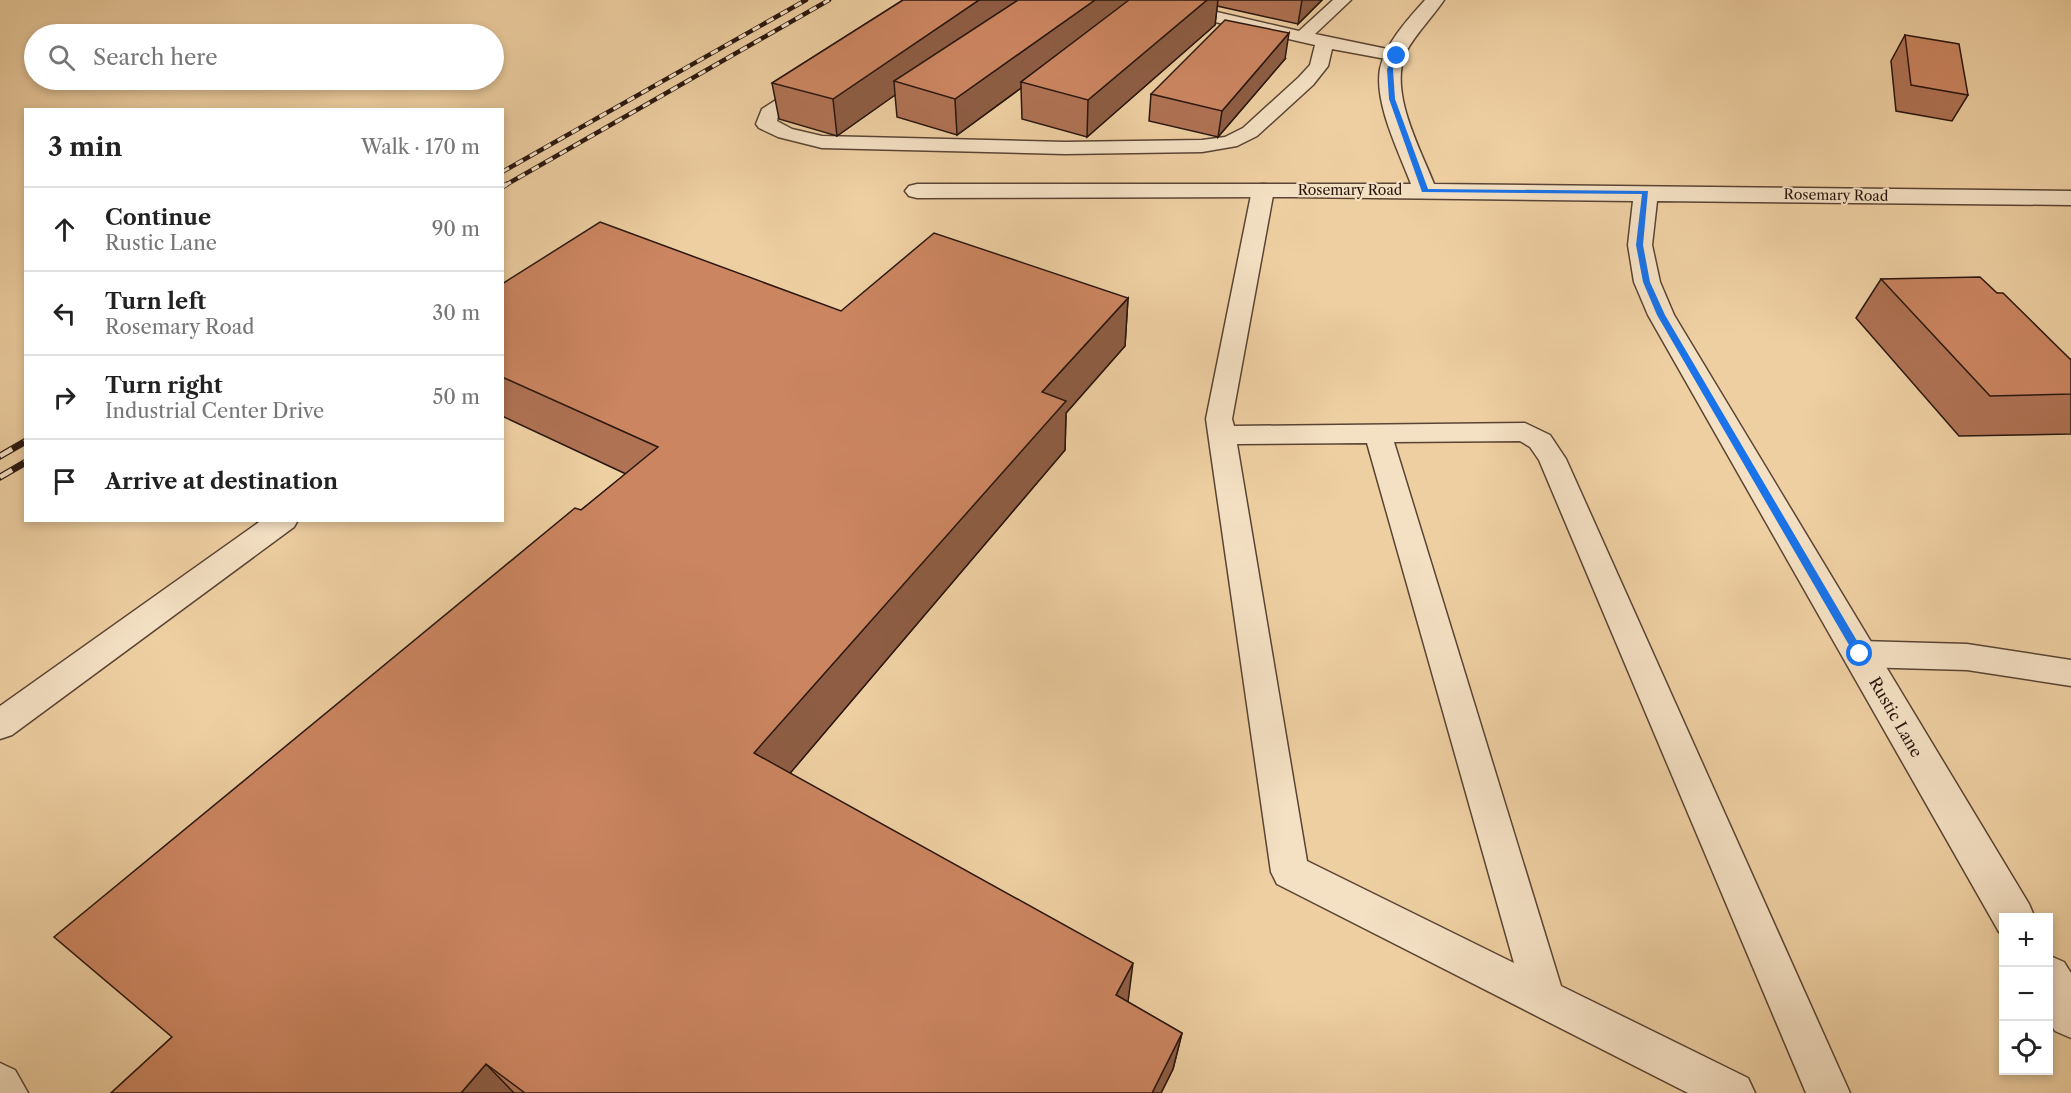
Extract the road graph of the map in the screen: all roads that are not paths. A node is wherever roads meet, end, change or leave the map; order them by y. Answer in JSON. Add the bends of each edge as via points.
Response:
{"nodes":[{"id":1,"x":1143,"y":0,"type":"edge"},
{"id":2,"x":1343,"y":0,"type":"edge"},
{"id":3,"x":1435,"y":0,"type":"edge"},
{"id":4,"x":1302,"y":37,"type":"junction"},
{"id":5,"x":1325,"y":42,"type":"junction"},
{"id":6,"x":1397,"y":56,"type":"junction"},
{"id":7,"x":828,"y":74,"type":"edge"},
{"id":8,"x":1263,"y":190,"type":"junction"},
{"id":9,"x":917,"y":191,"type":"dead end"},
{"id":10,"x":1425,"y":191,"type":"junction"},
{"id":11,"x":1646,"y":192,"type":"junction"},
{"id":12,"x":2071,"y":198,"type":"edge"},
{"id":13,"x":1378,"y":433,"type":"junction"},
{"id":14,"x":1221,"y":435,"type":"junction"},
{"id":15,"x":281,"y":522,"type":"edge"},
{"id":16,"x":1860,"y":654,"type":"junction"},
{"id":17,"x":2071,"y":673,"type":"edge"},
{"id":18,"x":0,"y":725,"type":"edge"},
{"id":19,"x":2011,"y":913,"type":"edge"},
{"id":20,"x":2053,"y":984,"type":"edge"},
{"id":21,"x":1545,"y":1000,"type":"junction"},
{"id":22,"x":2071,"y":1015,"type":"edge"},
{"id":23,"x":0,"y":1085,"type":"edge"},
{"id":24,"x":6,"y":1093,"type":"edge"},
{"id":25,"x":1733,"y":1093,"type":"edge"},
{"id":26,"x":1828,"y":1093,"type":"edge"}],
"edges":[{"from":1,"to":4,"type":"lane"},
{"from":2,"to":4,"type":"lane"},
{"from":3,"to":6,"type":"street","via":[[1410,29]]},
{"from":4,"to":5,"type":"lane"},
{"from":5,"to":6,"type":"lane"},
{"from":5,"to":7,"type":"lane","via":[[1319,66],[1250,132],[1230,142],[1202,146],[1065,148],[822,142],[766,124],[769,113]]},
{"from":6,"to":10,"type":"street","via":[[1390,69],[1392,99]]},
{"from":8,"to":9,"type":"street","name":"Rosemary Road"},
{"from":8,"to":10,"type":"street","name":"Rosemary Road"},
{"from":8,"to":14,"type":"lane","via":[[1219,419]]},
{"from":10,"to":11,"type":"street","name":"Rosemary Road"},
{"from":11,"to":12,"type":"street","name":"Rosemary Road"},
{"from":11,"to":16,"type":"street","name":"Rustic Lane","via":[[1640,245],[1647,282],[1661,315]]},
{"from":13,"to":14,"type":"lane"},
{"from":13,"to":21,"type":"lane"},
{"from":13,"to":26,"type":"lane","via":[[1525,432],[1540,441],[1552,459]]},
{"from":14,"to":21,"type":"lane","via":[[1290,872]]},
{"from":15,"to":18,"type":"lane"},
{"from":16,"to":17,"type":"lane","via":[[1966,657]]},
{"from":16,"to":19,"type":"street","name":"Rustic Lane"},
{"from":20,"to":22,"type":"street"},
{"from":21,"to":25,"type":"lane"},
{"from":23,"to":24,"type":"lane"}]}
